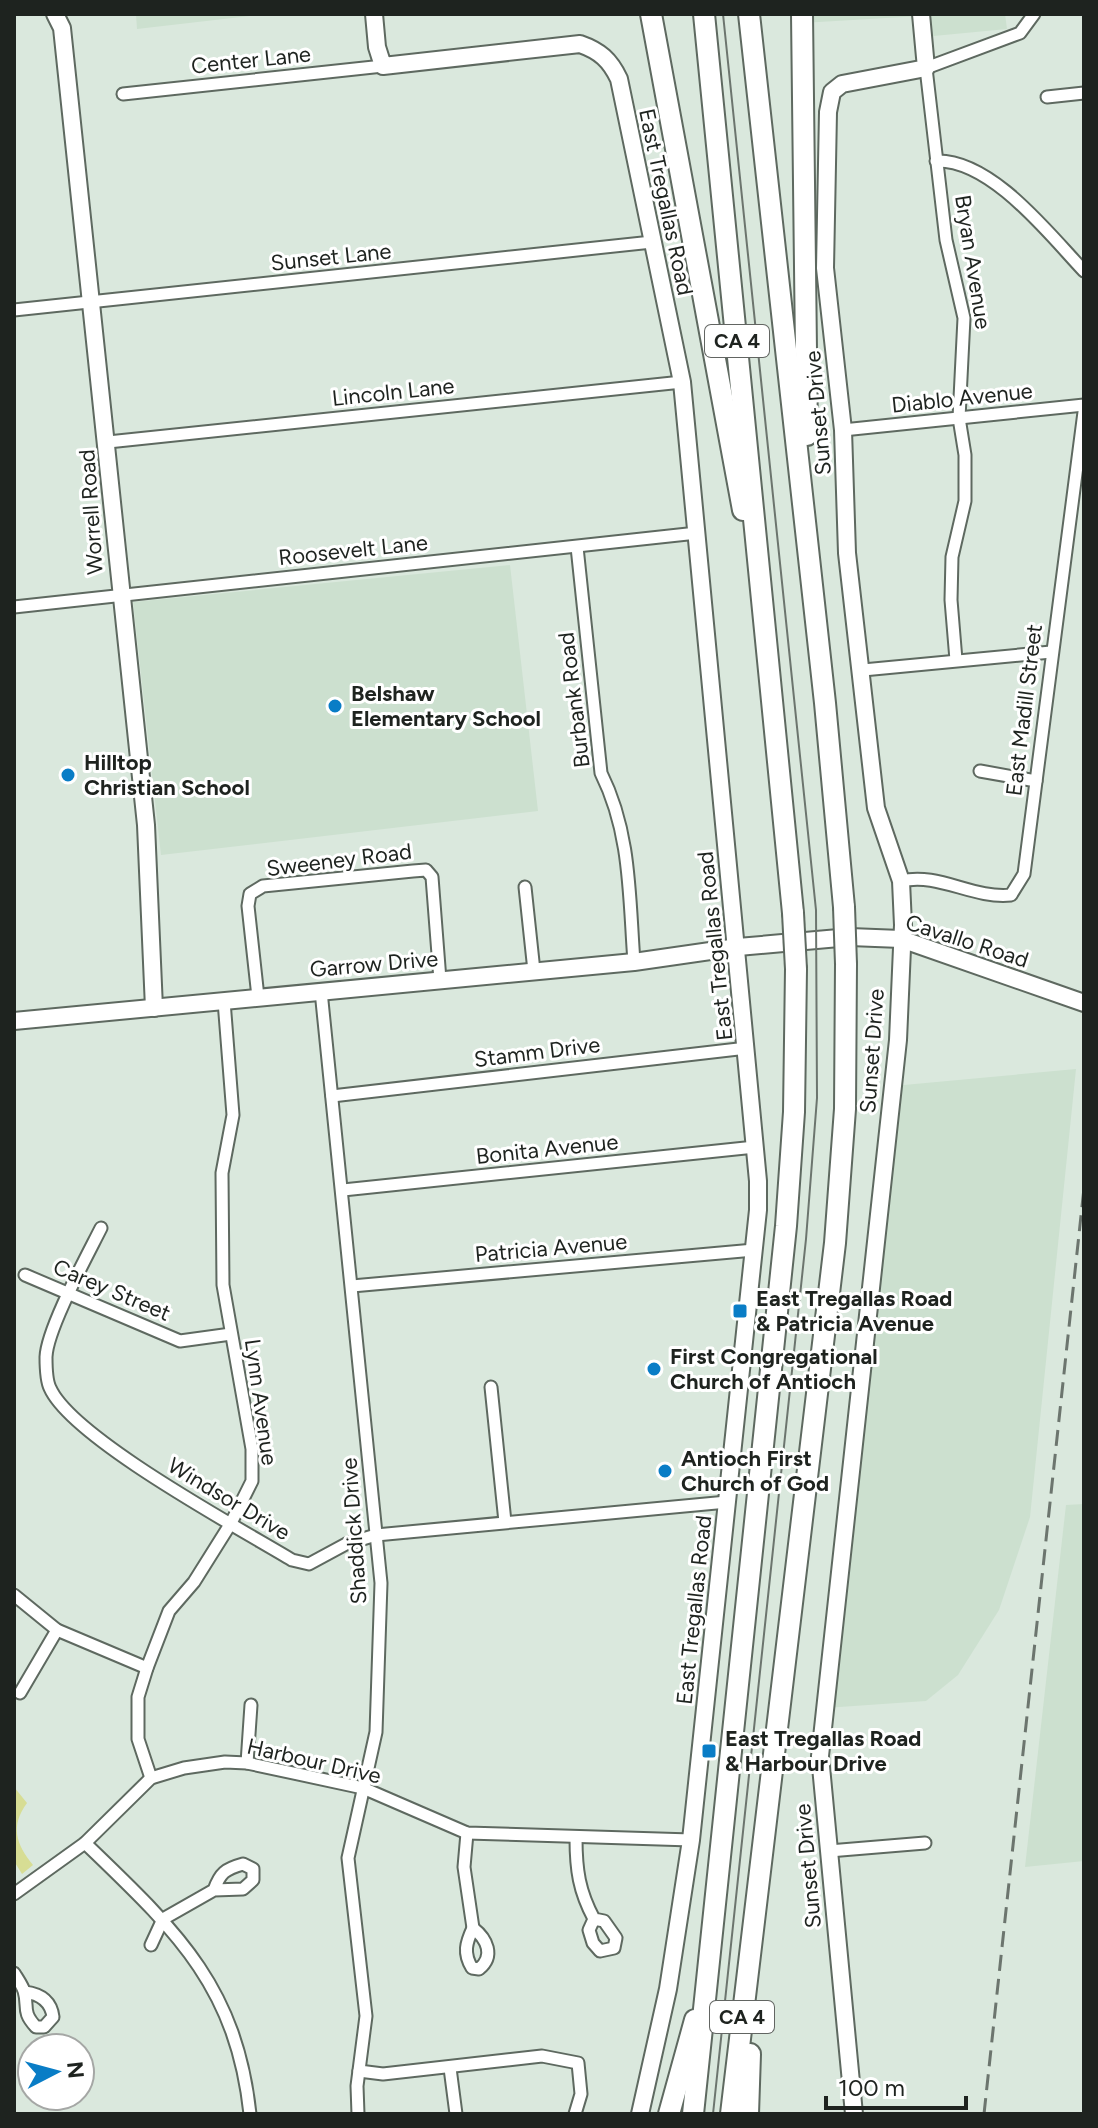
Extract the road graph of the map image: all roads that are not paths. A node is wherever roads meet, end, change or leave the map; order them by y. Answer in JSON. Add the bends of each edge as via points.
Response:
{"nodes":[{"id":1,"x":55,"y":14,"type":"edge"},
{"id":2,"x":374,"y":14,"type":"edge"},
{"id":3,"x":651,"y":14,"type":"edge"},
{"id":4,"x":704,"y":14,"type":"edge"},
{"id":5,"x":749,"y":14,"type":"edge"},
{"id":6,"x":802,"y":14,"type":"edge"},
{"id":7,"x":921,"y":14,"type":"edge"},
{"id":8,"x":1034,"y":14,"type":"edge"},
{"id":9,"x":383,"y":66,"type":"junction"},
{"id":10,"x":926,"y":68,"type":"junction"},
{"id":11,"x":1084,"y":93,"type":"edge"},
{"id":12,"x":123,"y":94,"type":"dead end"},
{"id":13,"x":1047,"y":97,"type":"dead end"},
{"id":14,"x":936,"y":161,"type":"junction"},
{"id":15,"x":652,"y":242,"type":"junction"},
{"id":16,"x":1084,"y":271,"type":"edge"},
{"id":17,"x":93,"y":303,"type":"junction"},
{"id":18,"x":14,"y":310,"type":"edge"},
{"id":19,"x":682,"y":382,"type":"junction"},
{"id":20,"x":1084,"y":405,"type":"edge"},
{"id":21,"x":1084,"y":412,"type":"edge"},
{"id":22,"x":959,"y":418,"type":"junction"},
{"id":23,"x":843,"y":430,"type":"junction"},
{"id":24,"x":108,"y":442,"type":"junction"},
{"id":25,"x":697,"y":533,"type":"junction"},
{"id":26,"x":577,"y":547,"type":"junction"},
{"id":27,"x":120,"y":595,"type":"junction"},
{"id":28,"x":14,"y":607,"type":"edge"},
{"id":29,"x":1051,"y":652,"type":"junction"},
{"id":30,"x":956,"y":660,"type":"junction"},
{"id":31,"x":821,"y":667,"type":"junction"},
{"id":32,"x":771,"y":668,"type":"junction"},
{"id":33,"x":863,"y":670,"type":"junction"},
{"id":34,"x":980,"y":771,"type":"dead end"},
{"id":35,"x":1036,"y":781,"type":"junction"},
{"id":36,"x":901,"y":881,"type":"junction"},
{"id":37,"x":525,"y":887,"type":"dead end"},
{"id":38,"x":901,"y":939,"type":"junction"},
{"id":39,"x":738,"y":947,"type":"junction"},
{"id":40,"x":634,"y":962,"type":"junction"},
{"id":41,"x":534,"y":971,"type":"junction"},
{"id":42,"x":440,"y":980,"type":"junction"},
{"id":43,"x":321,"y":991,"type":"junction"},
{"id":44,"x":258,"y":997,"type":"junction"},
{"id":45,"x":224,"y":1001,"type":"junction"},
{"id":46,"x":1084,"y":1003,"type":"edge"},
{"id":47,"x":154,"y":1008,"type":"junction"},
{"id":48,"x":14,"y":1021,"type":"edge"},
{"id":49,"x":747,"y":1048,"type":"junction"},
{"id":50,"x":332,"y":1096,"type":"junction"},
{"id":51,"x":755,"y":1147,"type":"junction"},
{"id":52,"x":343,"y":1190,"type":"junction"},
{"id":53,"x":101,"y":1228,"type":"dead end"},
{"id":54,"x":754,"y":1250,"type":"junction"},
{"id":55,"x":25,"y":1275,"type":"dead end"},
{"id":56,"x":352,"y":1286,"type":"junction"},
{"id":57,"x":68,"y":1294,"type":"junction"},
{"id":58,"x":231,"y":1334,"type":"junction"},
{"id":59,"x":491,"y":1387,"type":"dead end"},
{"id":60,"x":727,"y":1502,"type":"junction"},
{"id":61,"x":505,"y":1522,"type":"junction"},
{"id":62,"x":231,"y":1523,"type":"junction"},
{"id":63,"x":376,"y":1535,"type":"junction"},
{"id":64,"x":14,"y":1595,"type":"edge"},
{"id":65,"x":57,"y":1630,"type":"junction"},
{"id":66,"x":147,"y":1668,"type":"junction"},
{"id":67,"x":20,"y":1693,"type":"dead end"},
{"id":68,"x":251,"y":1705,"type":"dead end"},
{"id":69,"x":247,"y":1763,"type":"junction"},
{"id":70,"x":151,"y":1778,"type":"junction"},
{"id":71,"x":363,"y":1788,"type":"junction"},
{"id":72,"x":467,"y":1833,"type":"junction"},
{"id":73,"x":576,"y":1838,"type":"junction"},
{"id":74,"x":691,"y":1840,"type":"junction"},
{"id":75,"x":85,"y":1843,"type":"junction"},
{"id":76,"x":925,"y":1843,"type":"dead end"},
{"id":77,"x":829,"y":1851,"type":"junction"},
{"id":78,"x":214,"y":1890,"type":"dead end"},
{"id":79,"x":14,"y":1894,"type":"edge"},
{"id":80,"x":163,"y":1919,"type":"junction"},
{"id":81,"x":594,"y":1919,"type":"dead end"},
{"id":82,"x":752,"y":1920,"type":"junction"},
{"id":83,"x":473,"y":1928,"type":"dead end"},
{"id":84,"x":151,"y":1945,"type":"dead end"},
{"id":85,"x":14,"y":1973,"type":"edge"},
{"id":86,"x":706,"y":1990,"type":"junction"},
{"id":87,"x":25,"y":1992,"type":"dead end"},
{"id":88,"x":450,"y":2068,"type":"junction"},
{"id":89,"x":359,"y":2071,"type":"junction"},
{"id":90,"x":250,"y":2114,"type":"edge"},
{"id":91,"x":358,"y":2114,"type":"edge"},
{"id":92,"x":456,"y":2114,"type":"edge"},
{"id":93,"x":575,"y":2114,"type":"edge"},
{"id":94,"x":640,"y":2114,"type":"edge"},
{"id":95,"x":669,"y":2114,"type":"edge"},
{"id":96,"x":693,"y":2114,"type":"edge"},
{"id":97,"x":731,"y":2114,"type":"edge"},
{"id":98,"x":748,"y":2114,"type":"edge"},
{"id":99,"x":854,"y":2114,"type":"edge"}],
"edges":[{"from":1,"to":17,"type":"street","name":"Worrell Road","via":[[62,28]]},
{"from":2,"to":9,"type":"street"},
{"from":3,"to":32,"type":"highway"},
{"from":4,"to":32,"type":"highway","number":"CA 4"},
{"from":5,"to":31,"type":"highway","number":"CA 4"},
{"from":6,"to":31,"type":"highway","via":[[808,444],[822,588]]},
{"from":7,"to":10,"type":"street","name":"Bryan Avenue"},
{"from":8,"to":10,"type":"street","via":[[1020,33]]},
{"from":9,"to":12,"type":"street","name":"Center Lane"},
{"from":9,"to":15,"type":"street","name":"East Tregallas Road","via":[[580,44],[598,50],[619,79]]},
{"from":10,"to":14,"type":"street","name":"Bryan Avenue"},
{"from":10,"to":23,"type":"street","name":"Sunset Drive","via":[[855,79],[842,84],[829,101],[825,268]]},
{"from":11,"to":13,"type":"street"},
{"from":14,"to":16,"type":"street","via":[[951,161],[995,185],[1031,214]]},
{"from":14,"to":22,"type":"street","name":"Bryan Avenue","via":[[946,240],[964,318]]},
{"from":15,"to":17,"type":"street","name":"Sunset Lane"},
{"from":15,"to":19,"type":"street","name":"East Tregallas Road"},
{"from":17,"to":18,"type":"street","name":"Sunset Lane"},
{"from":17,"to":24,"type":"street","name":"Worrell Road"},
{"from":19,"to":24,"type":"street","name":"Lincoln Lane"},
{"from":19,"to":25,"type":"street","name":"East Tregallas Road"},
{"from":20,"to":22,"type":"street","name":"Diablo Avenue"},
{"from":21,"to":29,"type":"street","name":"East Madill Street"},
{"from":22,"to":23,"type":"street","name":"Diablo Avenue"},
{"from":22,"to":30,"type":"street","name":"Bryan Avenue","via":[[965,501],[952,557]]},
{"from":23,"to":33,"type":"street","name":"Sunset Drive","via":[[847,553]]},
{"from":24,"to":27,"type":"street","name":"Worrell Road"},
{"from":25,"to":26,"type":"street","name":"Roosevelt Lane"},
{"from":25,"to":39,"type":"street","name":"East Tregallas Road"},
{"from":26,"to":27,"type":"street","name":"Roosevelt Lane"},
{"from":26,"to":40,"type":"street","name":"Burbank Road","via":[[601,773],[617,806],[625,844]]},
{"from":27,"to":28,"type":"street","name":"Roosevelt Lane"},
{"from":27,"to":47,"type":"street","name":"Worrell Road","via":[[146,825]]},
{"from":29,"to":30,"type":"street"},
{"from":29,"to":35,"type":"street","name":"East Madill Street"},
{"from":30,"to":33,"type":"street"},
{"from":31,"to":82,"type":"highway","number":"CA 4","bridge":true,"via":[[844,907],[845,1109],[835,1243]]},
{"from":32,"to":86,"type":"highway","number":"CA 4","bridge":true,"via":[[793,913],[795,1099]]},
{"from":33,"to":36,"type":"street","name":"Sunset Drive","via":[[876,808]]},
{"from":34,"to":35,"type":"street"},
{"from":35,"to":36,"type":"street","name":"East Madill Street","via":[[1024,874],[1011,895],[989,898],[929,878]]},
{"from":36,"to":38,"type":"street","name":"Sunset Drive"},
{"from":37,"to":41,"type":"street"},
{"from":38,"to":39,"type":"street","name":"Cavallo Road","via":[[850,937]]},
{"from":38,"to":46,"type":"street","name":"Cavallo Road"},
{"from":38,"to":77,"type":"street","name":"Sunset Drive","via":[[898,1040],[820,1756]]},
{"from":39,"to":40,"type":"street","name":"Garrow Drive"},
{"from":39,"to":49,"type":"street","name":"East Tregallas Road"},
{"from":40,"to":41,"type":"street","name":"Garrow Drive"},
{"from":41,"to":42,"type":"street","name":"Garrow Drive"},
{"from":42,"to":43,"type":"street","name":"Garrow Drive"},
{"from":42,"to":44,"type":"street","name":"Sweeney Road","via":[[432,877],[426,870],[398,872],[263,886],[250,894]]},
{"from":43,"to":44,"type":"street","name":"Garrow Drive"},
{"from":43,"to":50,"type":"street","name":"Shaddick Drive"},
{"from":44,"to":45,"type":"street","name":"Garrow Drive"},
{"from":45,"to":47,"type":"street","name":"Garrow Drive"},
{"from":45,"to":58,"type":"street","name":"Lynn Avenue","via":[[233,1115],[222,1173],[223,1285]]},
{"from":47,"to":48,"type":"street","name":"Garrow Drive"},
{"from":49,"to":50,"type":"street","name":"Stamm Drive"},
{"from":49,"to":51,"type":"street","name":"East Tregallas Road"},
{"from":50,"to":52,"type":"street","name":"Shaddick Drive"},
{"from":51,"to":52,"type":"street","name":"Bonita Avenue"},
{"from":51,"to":54,"type":"street","name":"East Tregallas Road"},
{"from":52,"to":56,"type":"street","name":"Shaddick Drive"},
{"from":53,"to":57,"type":"street","name":"Windsor Drive"},
{"from":54,"to":56,"type":"street","name":"Patricia Avenue"},
{"from":54,"to":60,"type":"street","name":"East Tregallas Road"},
{"from":55,"to":57,"type":"street","name":"Carey Street"},
{"from":56,"to":63,"type":"street","name":"Shaddick Drive"},
{"from":57,"to":58,"type":"street","name":"Carey Street","via":[[180,1341]]},
{"from":57,"to":62,"type":"street","name":"Windsor Drive","via":[[46,1355],[55,1396],[68,1414],[131,1462]]},
{"from":58,"to":62,"type":"street","name":"Lynn Avenue","via":[[252,1460],[252,1481]]},
{"from":59,"to":61,"type":"street"},
{"from":60,"to":61,"type":"street","name":"Windsor Drive"},
{"from":60,"to":74,"type":"street","name":"East Tregallas Road"},
{"from":61,"to":63,"type":"street","name":"Windsor Drive"},
{"from":62,"to":63,"type":"street","name":"Windsor Drive","via":[[292,1560],[309,1564]]},
{"from":62,"to":66,"type":"street","name":"Lynn Avenue","via":[[169,1611]]},
{"from":63,"to":71,"type":"street","name":"Shaddick Drive","via":[[381,1583],[376,1732]]},
{"from":64,"to":65,"type":"street"},
{"from":65,"to":66,"type":"street"},
{"from":65,"to":67,"type":"street"},
{"from":66,"to":70,"type":"street","name":"Lynn Avenue","via":[[138,1697],[138,1739]]},
{"from":68,"to":69,"type":"street"},
{"from":69,"to":70,"type":"street","name":"Harbour Drive","via":[[184,1768]]},
{"from":69,"to":71,"type":"street","name":"Harbour Drive"},
{"from":70,"to":75,"type":"street","name":"Harbour Drive"},
{"from":71,"to":72,"type":"street","name":"Harbour Drive"},
{"from":71,"to":89,"type":"street","name":"Shaddick Drive","via":[[348,1858],[366,2016]]},
{"from":72,"to":73,"type":"street","name":"Harbour Drive"},
{"from":72,"to":83,"type":"street","via":[[464,1867]]},
{"from":73,"to":74,"type":"street","name":"Harbour Drive"},
{"from":73,"to":81,"type":"street","via":[[580,1892]]},
{"from":74,"to":94,"type":"street","name":"East Tregallas Road","via":[[668,1989]]},
{"from":75,"to":79,"type":"street","name":"Harbour Drive"},
{"from":75,"to":80,"type":"street"},
{"from":76,"to":77,"type":"street"},
{"from":77,"to":99,"type":"street","name":"Sunset Drive"},
{"from":78,"to":80,"type":"street"},
{"from":80,"to":84,"type":"street"},
{"from":80,"to":90,"type":"street","via":[[199,1961],[223,2006],[239,2047]]},
{"from":82,"to":97,"type":"highway","number":"CA 4"},
{"from":82,"to":98,"type":"highway"},
{"from":85,"to":87,"type":"street"},
{"from":86,"to":95,"type":"highway"},
{"from":86,"to":96,"type":"highway","number":"CA 4"},
{"from":88,"to":89,"type":"street"},
{"from":88,"to":92,"type":"street"},
{"from":88,"to":93,"type":"street","via":[[542,2056],[578,2063],[581,2094]]},
{"from":89,"to":91,"type":"street","name":"Shaddick Drive"}]}
